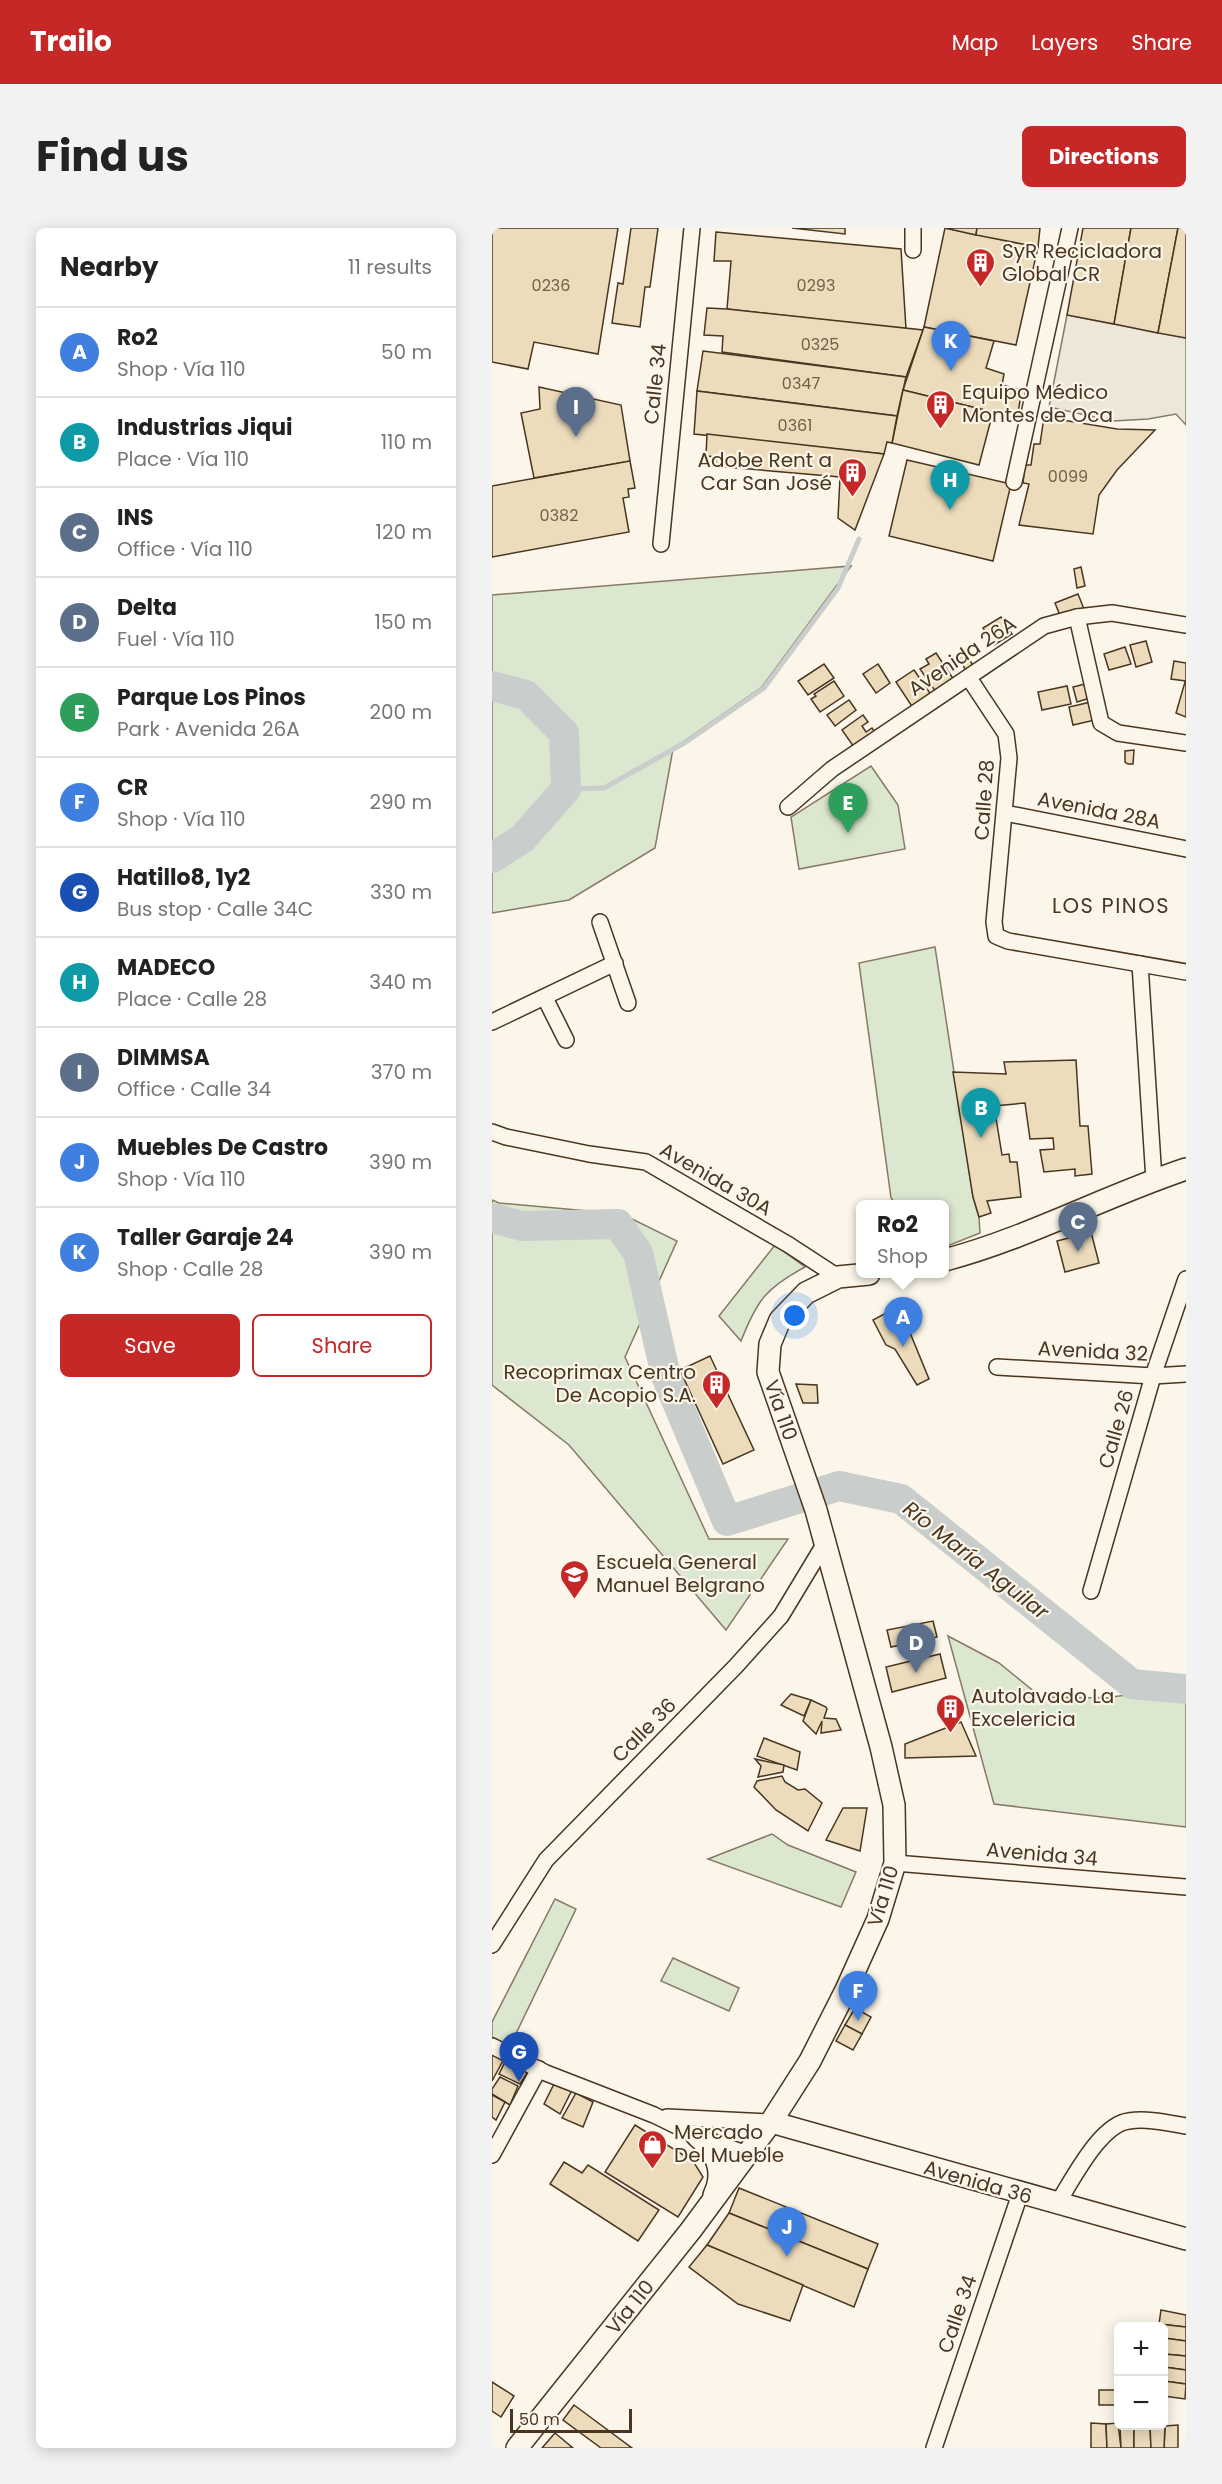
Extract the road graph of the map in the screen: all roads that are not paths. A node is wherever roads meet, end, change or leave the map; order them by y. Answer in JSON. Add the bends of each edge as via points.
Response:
{"nodes":[{"id":1,"x":692,"y":228,"type":"edge"},
{"id":2,"x":913,"y":228,"type":"edge"},
{"id":3,"x":1070,"y":228,"type":"edge"},
{"id":4,"x":913,"y":250,"type":"dead end"},
{"id":5,"x":1014,"y":482,"type":"dead end"},
{"id":6,"x":661,"y":544,"type":"dead end"},
{"id":7,"x":1077,"y":617,"type":"junction"},
{"id":8,"x":1186,"y":625,"type":"edge"},
{"id":9,"x":969,"y":678,"type":"junction"},
{"id":10,"x":1186,"y":743,"type":"edge"},
{"id":11,"x":788,"y":807,"type":"dead end"},
{"id":12,"x":1005,"y":813,"type":"junction"},
{"id":13,"x":1186,"y":849,"type":"edge"},
{"id":14,"x":600,"y":922,"type":"dead end"},
{"id":15,"x":615,"y":963,"type":"junction"},
{"id":16,"x":1140,"y":964,"type":"junction"},
{"id":17,"x":1186,"y":972,"type":"edge"},
{"id":18,"x":545,"y":998,"type":"junction"},
{"id":19,"x":628,"y":1003,"type":"dead end"},
{"id":20,"x":492,"y":1022,"type":"edge"},
{"id":21,"x":566,"y":1040,"type":"dead end"},
{"id":22,"x":492,"y":1132,"type":"edge"},
{"id":23,"x":1186,"y":1169,"type":"edge"},
{"id":24,"x":1154,"y":1180,"type":"junction"},
{"id":25,"x":949,"y":1259,"type":"edge"},
{"id":26,"x":856,"y":1275,"type":"edge"},
{"id":27,"x":838,"y":1277,"type":"junction"},
{"id":28,"x":1186,"y":1279,"type":"edge"},
{"id":29,"x":997,"y":1367,"type":"dead end"},
{"id":30,"x":1186,"y":1374,"type":"edge"},
{"id":31,"x":1153,"y":1376,"type":"junction"},
{"id":32,"x":825,"y":1543,"type":"junction"},
{"id":33,"x":1091,"y":1591,"type":"dead end"},
{"id":34,"x":895,"y":1863,"type":"junction"},
{"id":35,"x":1186,"y":1887,"type":"edge"},
{"id":36,"x":492,"y":1945,"type":"edge"},
{"id":37,"x":492,"y":2046,"type":"edge"},
{"id":38,"x":539,"y":2069,"type":"junction"},
{"id":39,"x":654,"y":2115,"type":"junction"},
{"id":40,"x":771,"y":2122,"type":"junction"},
{"id":41,"x":1186,"y":2126,"type":"edge"},
{"id":42,"x":697,"y":2136,"type":"junction"},
{"id":43,"x":747,"y":2154,"type":"junction"},
{"id":44,"x":492,"y":2155,"type":"edge"},
{"id":45,"x":1020,"y":2194,"type":"junction"},
{"id":46,"x":711,"y":2201,"type":"junction"},
{"id":47,"x":1057,"y":2204,"type":"junction"},
{"id":48,"x":1186,"y":2239,"type":"edge"},
{"id":49,"x":517,"y":2448,"type":"edge"},
{"id":50,"x":934,"y":2448,"type":"edge"}],
"edges":[{"from":1,"to":6,"type":"street","name":"Calle 34"},
{"from":2,"to":4,"type":"street"},
{"from":3,"to":5,"type":"street"},
{"from":7,"to":8,"type":"street","name":"Avenida 26A","via":[[1112,613]]},
{"from":7,"to":9,"type":"street","name":"Avenida 26A","via":[[1044,626]]},
{"from":7,"to":10,"type":"street","via":[[1101,723],[1118,733]]},
{"from":9,"to":11,"type":"street","name":"Avenida 26A","via":[[832,769]]},
{"from":9,"to":12,"type":"street","name":"Calle 28","via":[[1006,734],[1009,758]]},
{"from":12,"to":13,"type":"street","name":"Avenida 28A"},
{"from":12,"to":16,"type":"street","name":"Calle 28","via":[[994,922],[996,936]]},
{"from":14,"to":15,"type":"street"},
{"from":15,"to":18,"type":"street"},
{"from":15,"to":19,"type":"street"},
{"from":16,"to":17,"type":"street"},
{"from":16,"to":24,"type":"street"},
{"from":18,"to":20,"type":"street"},
{"from":18,"to":21,"type":"street"},
{"from":22,"to":27,"type":"street","name":"Avenida 30A","via":[[589,1154],[646,1162]]},
{"from":23,"to":24,"type":"main road"},
{"from":24,"to":25,"type":"main road","via":[[1030,1231]]},
{"from":26,"to":27,"type":"main road","name":"Vía 110"},
{"from":27,"to":32,"type":"main road","name":"Vía 110","via":[[806,1293],[780,1320],[770,1344],[768,1372]]},
{"from":28,"to":31,"type":"street","name":"Calle 26"},
{"from":29,"to":31,"type":"street","name":"Avenida 32"},
{"from":30,"to":31,"type":"street","name":"Avenida 32"},
{"from":31,"to":33,"type":"street","name":"Calle 26"},
{"from":32,"to":34,"type":"main road","name":"Vía 110","via":[[894,1805]]},
{"from":32,"to":36,"type":"street","name":"Calle 36","via":[[781,1616],[546,1860]]},
{"from":34,"to":35,"type":"street","name":"Avenida 34"},
{"from":34,"to":40,"type":"main road","name":"Vía 110","via":[[878,1919],[846,1990],[810,2061]]},
{"from":37,"to":38,"type":"street"},
{"from":38,"to":39,"type":"street"},
{"from":38,"to":44,"type":"street"},
{"from":39,"to":40,"type":"street"},
{"from":39,"to":42,"type":"street"},
{"from":40,"to":43,"type":"main road","name":"Vía 110"},
{"from":40,"to":45,"type":"main road","name":"Avenida 36"},
{"from":41,"to":47,"type":"street","via":[[1128,2121],[1104,2134]]},
{"from":42,"to":43,"type":"street"},
{"from":42,"to":46,"type":"main road","via":[[708,2145],[720,2172]]},
{"from":43,"to":46,"type":"main road","name":"Vía 110"},
{"from":45,"to":47,"type":"main road","name":"Avenida 36"},
{"from":45,"to":50,"type":"street","name":"Calle 34"},
{"from":46,"to":49,"type":"main road","name":"Vía 110"},
{"from":47,"to":48,"type":"main road","name":"Avenida 36"}]}
